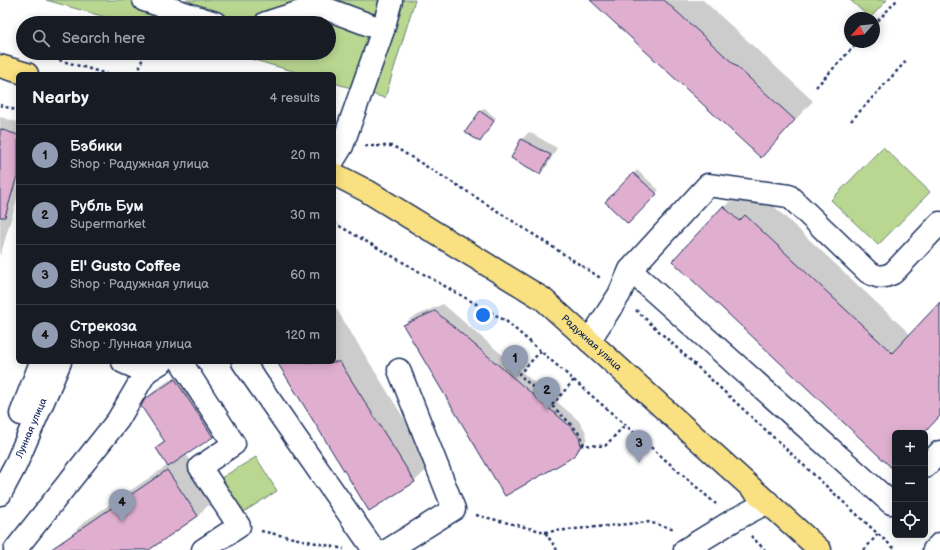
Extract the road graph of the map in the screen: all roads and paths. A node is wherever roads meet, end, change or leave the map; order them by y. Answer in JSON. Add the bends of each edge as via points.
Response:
{"nodes":[{"id":1,"x":144,"y":0,"type":"edge"},
{"id":2,"x":391,"y":0,"type":"edge"},
{"id":3,"x":898,"y":0,"type":"edge"},
{"id":4,"x":320,"y":3,"type":"edge"},
{"id":5,"x":193,"y":16,"type":"edge"},
{"id":6,"x":285,"y":16,"type":"edge"},
{"id":7,"x":880,"y":19,"type":"edge"},
{"id":8,"x":383,"y":30,"type":"junction"},
{"id":9,"x":852,"y":48,"type":"edge"},
{"id":10,"x":58,"y":60,"type":"edge"},
{"id":11,"x":142,"y":60,"type":"edge"},
{"id":12,"x":907,"y":60,"type":"dead end"},
{"id":13,"x":0,"y":66,"type":"edge"},
{"id":14,"x":20,"y":72,"type":"edge"},
{"id":15,"x":100,"y":72,"type":"edge"},
{"id":16,"x":139,"y":72,"type":"edge"},
{"id":17,"x":816,"y":87,"type":"dead end"},
{"id":18,"x":0,"y":106,"type":"edge"},
{"id":19,"x":16,"y":110,"type":"edge"},
{"id":20,"x":851,"y":121,"type":"dead end"},
{"id":21,"x":336,"y":156,"type":"edge"},
{"id":22,"x":336,"y":175,"type":"edge"},
{"id":23,"x":940,"y":223,"type":"edge"},
{"id":24,"x":336,"y":224,"type":"edge"},
{"id":25,"x":630,"y":270,"type":"junction"},
{"id":26,"x":589,"y":341,"type":"junction"},
{"id":27,"x":541,"y":351,"type":"junction"},
{"id":28,"x":40,"y":364,"type":"edge"},
{"id":29,"x":59,"y":364,"type":"edge"},
{"id":30,"x":135,"y":364,"type":"edge"},
{"id":31,"x":182,"y":364,"type":"edge"},
{"id":32,"x":244,"y":364,"type":"edge"},
{"id":33,"x":154,"y":367,"type":"edge"},
{"id":34,"x":399,"y":370,"type":"dead end"},
{"id":35,"x":574,"y":380,"type":"junction"},
{"id":36,"x":552,"y":405,"type":"junction"},
{"id":37,"x":21,"y":414,"type":"dead end"},
{"id":38,"x":625,"y":424,"type":"junction"},
{"id":39,"x":940,"y":452,"type":"edge"},
{"id":40,"x":926,"y":466,"type":"edge"},
{"id":41,"x":0,"y":494,"type":"edge"},
{"id":42,"x":892,"y":501,"type":"edge"},
{"id":43,"x":768,"y":502,"type":"junction"},
{"id":44,"x":454,"y":509,"type":"junction"},
{"id":45,"x":734,"y":520,"type":"junction"},
{"id":46,"x":239,"y":526,"type":"junction"},
{"id":47,"x":545,"y":532,"type":"junction"},
{"id":48,"x":705,"y":538,"type":"junction"},
{"id":49,"x":940,"y":544,"type":"edge"},
{"id":50,"x":15,"y":550,"type":"edge"},
{"id":51,"x":203,"y":550,"type":"edge"},
{"id":52,"x":350,"y":550,"type":"edge"},
{"id":53,"x":374,"y":550,"type":"edge"},
{"id":54,"x":388,"y":550,"type":"edge"},
{"id":55,"x":557,"y":550,"type":"edge"},
{"id":56,"x":685,"y":550,"type":"edge"},
{"id":57,"x":765,"y":550,"type":"edge"},
{"id":58,"x":820,"y":550,"type":"edge"},
{"id":59,"x":864,"y":550,"type":"edge"},
{"id":60,"x":896,"y":550,"type":"edge"},
{"id":61,"x":934,"y":550,"type":"edge"}],
"edges":[{"from":1,"to":5,"type":"street"},
{"from":2,"to":8,"type":"street"},
{"from":3,"to":7,"type":"path"},
{"from":4,"to":6,"type":"street"},
{"from":4,"to":8,"type":"street"},
{"from":8,"to":21,"type":"street","via":[[342,146]]},
{"from":9,"to":17,"type":"path"},
{"from":10,"to":15,"type":"path"},
{"from":11,"to":16,"type":"path"},
{"from":12,"to":20,"type":"path"},
{"from":13,"to":14,"type":"main road"},
{"from":18,"to":19,"type":"path"},
{"from":22,"to":26,"type":"main road","name":"Радужная улица","via":[[367,191],[543,299]]},
{"from":23,"to":25,"type":"street","via":[[893,273],[885,277],[876,277],[789,196],[708,185]]},
{"from":24,"to":27,"type":"path","via":[[506,321]]},
{"from":25,"to":26,"type":"street","via":[[619,295]]},
{"from":25,"to":42,"type":"street","via":[[890,503]]},
{"from":26,"to":43,"type":"main road","name":"Радужная улица"},
{"from":27,"to":35,"type":"path"},
{"from":27,"to":36,"type":"path","via":[[519,374]]},
{"from":28,"to":37,"type":"street"},
{"from":29,"to":41,"type":"street","name":"Лунная улица","via":[[16,464]]},
{"from":30,"to":33,"type":"street"},
{"from":31,"to":46,"type":"street","via":[[234,444],[200,468]]},
{"from":32,"to":53,"type":"street"},
{"from":33,"to":50,"type":"street","via":[[118,420]]},
{"from":34,"to":44,"type":"street"},
{"from":35,"to":36,"type":"path"},
{"from":35,"to":38,"type":"path"},
{"from":36,"to":38,"type":"path","via":[[581,436],[582,445],[605,446]]},
{"from":38,"to":45,"type":"path"},
{"from":39,"to":40,"type":"street"},
{"from":43,"to":45,"type":"street"},
{"from":43,"to":58,"type":"main road","name":"Радужная улица"},
{"from":44,"to":47,"type":"path"},
{"from":44,"to":54,"type":"street"},
{"from":45,"to":48,"type":"street"},
{"from":45,"to":57,"type":"path"},
{"from":46,"to":51,"type":"street"},
{"from":46,"to":52,"type":"path"},
{"from":47,"to":48,"type":"path","via":[[648,522]]},
{"from":47,"to":55,"type":"path"},
{"from":48,"to":56,"type":"street"},
{"from":49,"to":61,"type":"street"},
{"from":59,"to":60,"type":"path","via":[[878,534]]}]}
